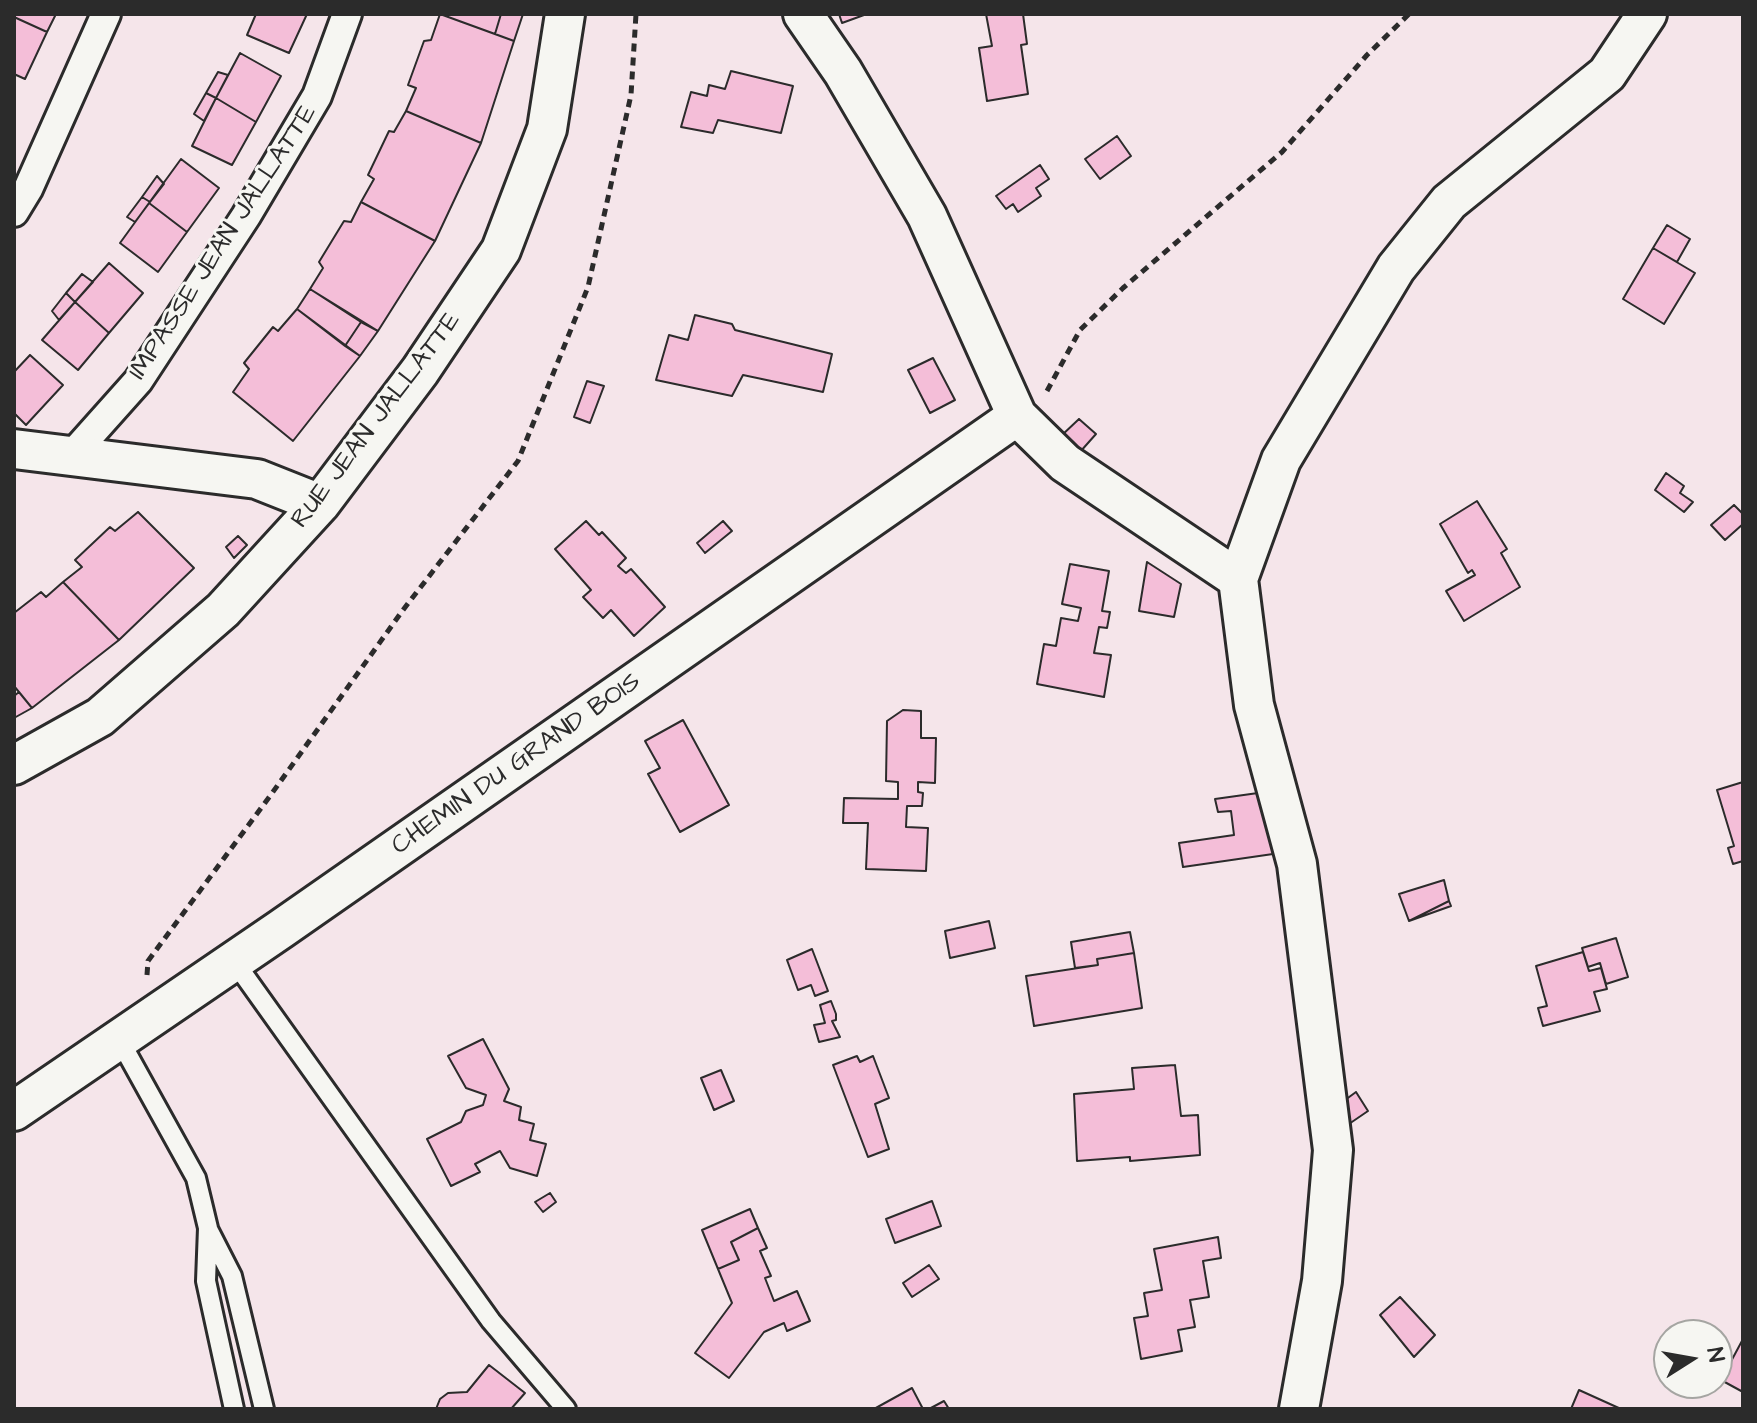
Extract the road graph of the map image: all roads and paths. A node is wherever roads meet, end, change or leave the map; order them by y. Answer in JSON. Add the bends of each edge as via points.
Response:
{"nodes":[{"id":1,"x":106,"y":14,"type":"edge"},
{"id":2,"x":347,"y":14,"type":"edge"},
{"id":3,"x":565,"y":14,"type":"edge"},
{"id":4,"x":636,"y":14,"type":"edge"},
{"id":5,"x":803,"y":14,"type":"edge"},
{"id":6,"x":1409,"y":14,"type":"edge"},
{"id":7,"x":1647,"y":14,"type":"edge"},
{"id":8,"x":14,"y":212,"type":"edge"},
{"id":9,"x":1017,"y":416,"type":"junction"},
{"id":10,"x":14,"y":449,"type":"edge"},
{"id":11,"x":72,"y":455,"type":"junction"},
{"id":12,"x":320,"y":504,"type":"junction"},
{"id":13,"x":1238,"y":579,"type":"junction"},
{"id":14,"x":14,"y":765,"type":"edge"},
{"id":15,"x":234,"y":961,"type":"junction"},
{"id":16,"x":132,"y":1030,"type":"junction"},
{"id":17,"x":14,"y":1111,"type":"edge"},
{"id":18,"x":208,"y":1228,"type":"junction"},
{"id":19,"x":234,"y":1409,"type":"edge"},
{"id":20,"x":264,"y":1409,"type":"edge"},
{"id":21,"x":566,"y":1409,"type":"edge"},
{"id":22,"x":1299,"y":1409,"type":"edge"}],
"edges":[{"from":1,"to":8,"type":"street"},
{"from":2,"to":11,"type":"street","name":"IMPASSE JEAN JALLATTE","via":[[317,96],[246,216],[138,381]]},
{"from":3,"to":12,"type":"street","name":"RUE JEAN JALLATTE","via":[[547,129],[501,250],[420,371]]},
{"from":4,"to":16,"type":"path","via":[[631,95],[588,287],[518,461],[148,961]]},
{"from":5,"to":9,"type":"street","via":[[927,216]]},
{"from":6,"to":9,"type":"path","via":[[1282,152],[1080,330],[1041,402]]},
{"from":7,"to":13,"type":"street","via":[[1607,74],[1449,202],[1396,268],[1281,460]]},
{"from":9,"to":13,"type":"street","via":[[1065,463]]},
{"from":9,"to":15,"type":"street","name":"CHEMIN DU GRAND BOIS"},
{"from":10,"to":11,"type":"street"},
{"from":11,"to":12,"type":"street","via":[[257,479]]},
{"from":12,"to":14,"type":"street","name":"RUE JEAN JALLATTE","via":[[223,610],[100,717]]},
{"from":13,"to":22,"type":"street","via":[[1254,705],[1297,864],[1333,1150],[1322,1281]]},
{"from":15,"to":16,"type":"street","name":"CHEMIN DU GRAND BOIS"},
{"from":15,"to":21,"type":"lane","via":[[491,1321]]},
{"from":16,"to":17,"type":"street","name":"CHEMIN DU GRAND BOIS"},
{"from":16,"to":18,"type":"lane","via":[[196,1178]]},
{"from":18,"to":19,"type":"lane","via":[[206,1281]]},
{"from":18,"to":20,"type":"lane","via":[[232,1276]]}]}
